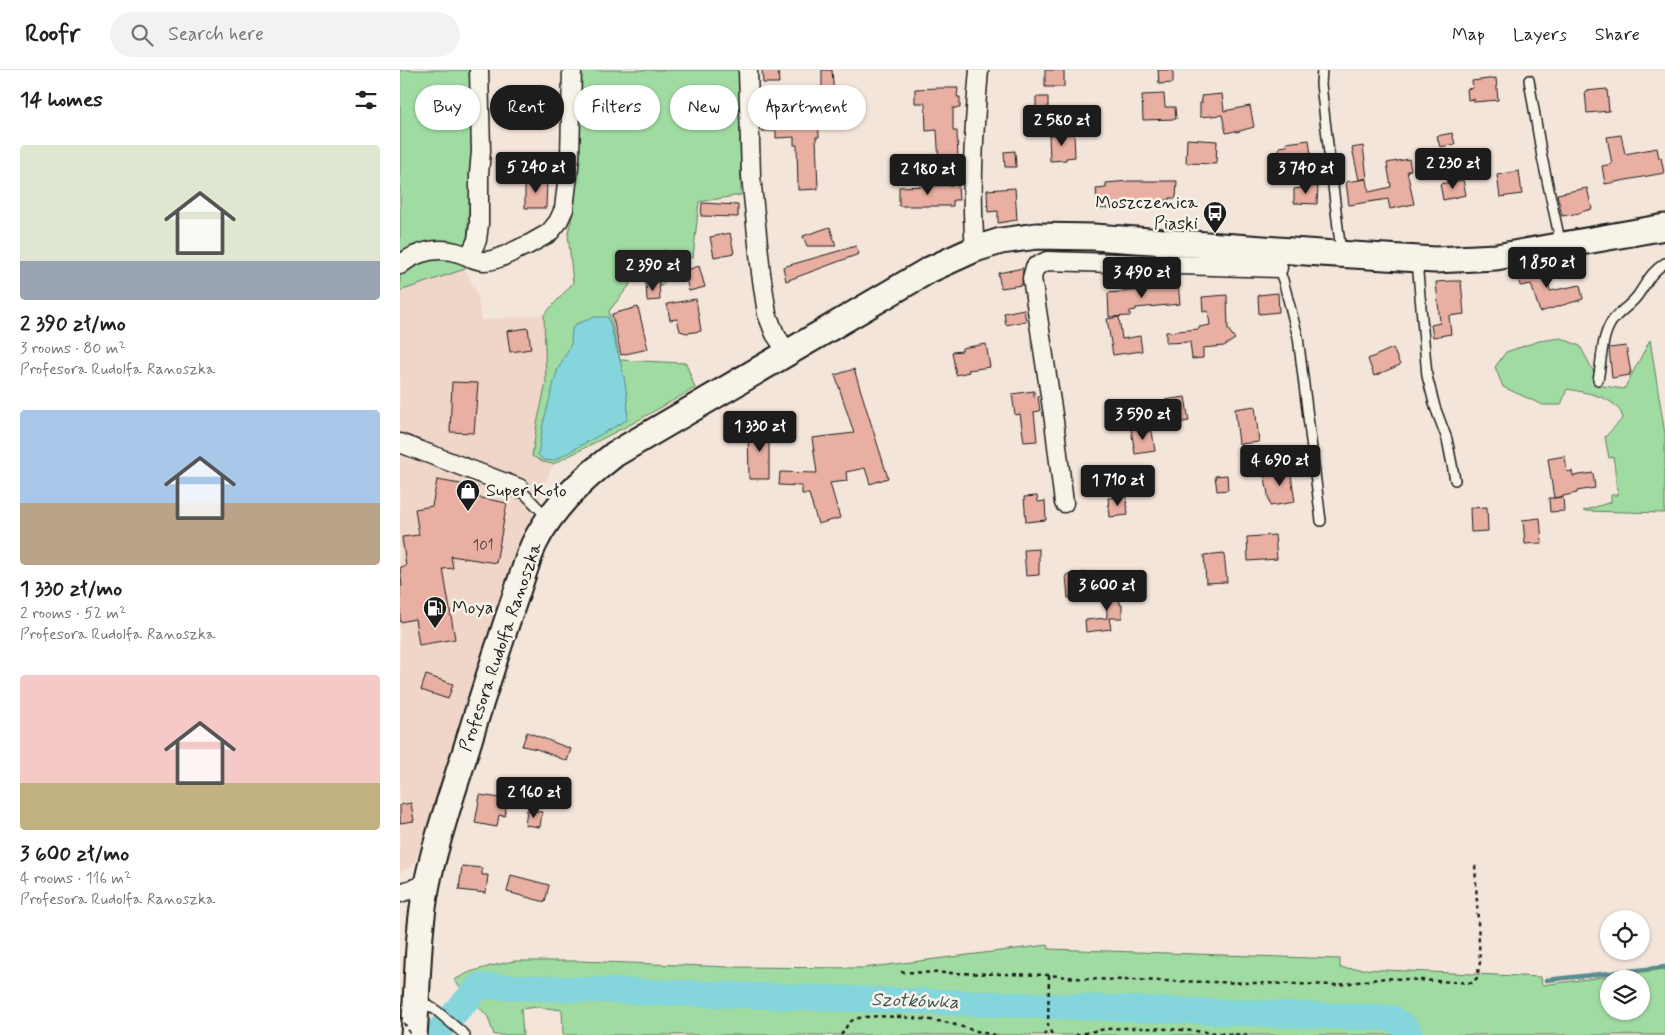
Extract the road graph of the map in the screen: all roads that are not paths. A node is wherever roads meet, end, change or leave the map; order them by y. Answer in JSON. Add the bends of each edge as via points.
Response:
{"nodes":[{"id":1,"x":479,"y":70,"type":"edge"},
{"id":2,"x":572,"y":70,"type":"edge"},
{"id":3,"x":748,"y":70,"type":"edge"},
{"id":4,"x":979,"y":70,"type":"edge"},
{"id":5,"x":1322,"y":70,"type":"edge"},
{"id":6,"x":1529,"y":80,"type":"dead end"},
{"id":7,"x":1665,"y":227,"type":"edge"},
{"id":8,"x":1561,"y":245,"type":"junction"},
{"id":9,"x":975,"y":249,"type":"junction"},
{"id":10,"x":1342,"y":255,"type":"junction"},
{"id":11,"x":469,"y":257,"type":"junction"},
{"id":12,"x":1417,"y":258,"type":"junction"},
{"id":13,"x":1276,"y":259,"type":"junction"},
{"id":14,"x":1665,"y":263,"type":"edge"},
{"id":15,"x":400,"y":265,"type":"edge"},
{"id":16,"x":787,"y":352,"type":"junction"},
{"id":17,"x":1598,"y":380,"type":"dead end"},
{"id":18,"x":400,"y":442,"type":"edge"},
{"id":19,"x":1455,"y":480,"type":"dead end"},
{"id":20,"x":519,"y":488,"type":"joint"},
{"id":21,"x":1064,"y":503,"type":"dead end"},
{"id":22,"x":549,"y":520,"type":"junction"},
{"id":23,"x":1320,"y":521,"type":"dead end"},
{"id":24,"x":427,"y":884,"type":"junction"},
{"id":25,"x":400,"y":893,"type":"edge"},
{"id":26,"x":416,"y":998,"type":"junction"},
{"id":27,"x":410,"y":1028,"type":"edge"},
{"id":28,"x":465,"y":1035,"type":"edge"}],
"edges":[{"from":1,"to":11,"type":"street","via":[[479,224],[477,240]]},
{"from":2,"to":11,"type":"street","via":[[570,157],[564,209],[558,222],[549,233],[526,246],[488,261]]},
{"from":3,"to":16,"type":"street","via":[[751,176],[761,273],[767,314]]},
{"from":4,"to":9,"type":"street","via":[[973,198]]},
{"from":5,"to":10,"type":"lane"},
{"from":6,"to":8,"type":"lane"},
{"from":7,"to":8,"type":"street","name":"Profesora Rudolfa Ranoszka"},
{"from":8,"to":12,"type":"street","name":"Profesora Rudolfa Ranoszka","via":[[1496,257]]},
{"from":9,"to":13,"type":"street","name":"Profesora Rudolfa Ranoszka","via":[[1037,236],[1094,237]]},
{"from":9,"to":16,"type":"street","name":"Profesora Rudolfa Ranoszka","via":[[929,270]]},
{"from":10,"to":12,"type":"street","name":"Profesora Rudolfa Ranoszka"},
{"from":10,"to":13,"type":"street","name":"Profesora Rudolfa Ranoszka"},
{"from":11,"to":15,"type":"street","via":[[438,248],[420,253]]},
{"from":12,"to":19,"type":"lane","via":[[1427,376],[1447,439]]},
{"from":13,"to":21,"type":"street","name":"Profesora Rudolfa Ranoszka","via":[[1047,261],[1035,267],[1032,278]]},
{"from":13,"to":23,"type":"lane","via":[[1298,336]]},
{"from":14,"to":17,"type":"lane","via":[[1651,274],[1638,295],[1610,324]]},
{"from":16,"to":22,"type":"street","name":"Profesora Rudolfa Ranoszka","via":[[615,454],[581,482]]},
{"from":18,"to":20,"type":"street"},
{"from":20,"to":22,"type":"lane"},
{"from":22,"to":24,"type":"street","name":"Profesora Rudolfa Ranoszka","via":[[534,545],[506,622]]},
{"from":24,"to":25,"type":"street"},
{"from":24,"to":26,"type":"street","name":"Profesora Rudolfa Ranoszka"},
{"from":26,"to":27,"type":"street","name":"Profesora Rudolfa Ranoszka"},
{"from":26,"to":28,"type":"lane"}]}
